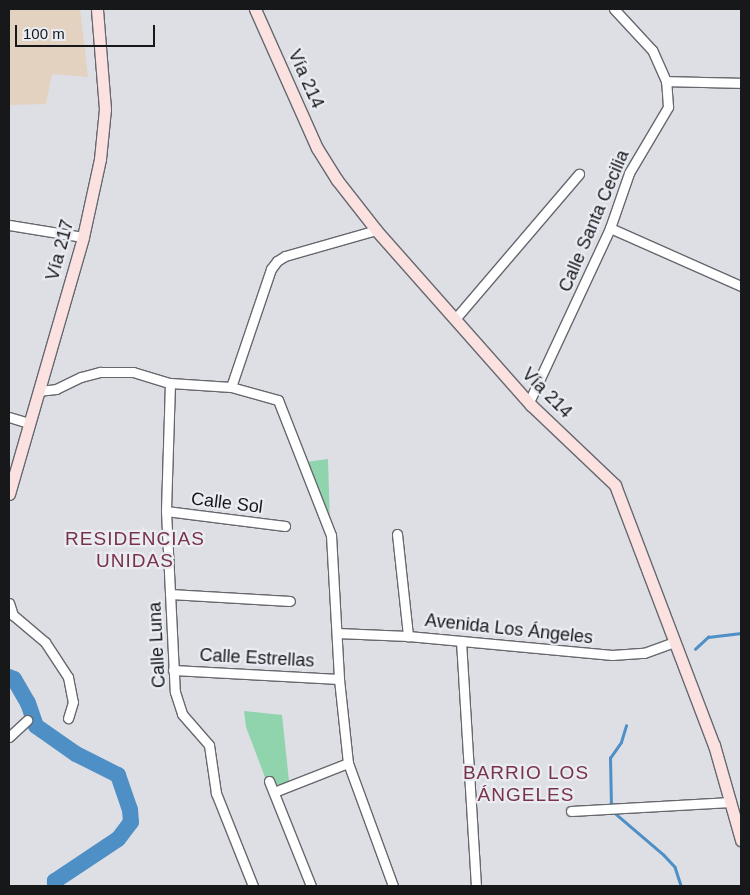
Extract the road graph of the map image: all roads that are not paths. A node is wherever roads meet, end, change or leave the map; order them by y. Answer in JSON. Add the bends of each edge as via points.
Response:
{"nodes":[{"id":1,"x":97,"y":9,"type":"edge"},
{"id":2,"x":255,"y":9,"type":"edge"},
{"id":3,"x":614,"y":9,"type":"edge"},
{"id":4,"x":666,"y":81,"type":"junction"},
{"id":5,"x":741,"y":83,"type":"edge"},
{"id":6,"x":579,"y":174,"type":"dead end"},
{"id":7,"x":9,"y":225,"type":"edge"},
{"id":8,"x":610,"y":228,"type":"junction"},
{"id":9,"x":376,"y":230,"type":"junction"},
{"id":10,"x":83,"y":237,"type":"junction"},
{"id":11,"x":741,"y":286,"type":"edge"},
{"id":12,"x":455,"y":319,"type":"junction"},
{"id":13,"x":170,"y":383,"type":"junction"},
{"id":14,"x":232,"y":387,"type":"junction"},
{"id":15,"x":38,"y":391,"type":"junction"},
{"id":16,"x":529,"y":402,"type":"junction"},
{"id":17,"x":9,"y":417,"type":"edge"},
{"id":18,"x":29,"y":423,"type":"junction"},
{"id":19,"x":9,"y":494,"type":"edge"},
{"id":20,"x":166,"y":511,"type":"junction"},
{"id":21,"x":285,"y":526,"type":"dead end"},
{"id":22,"x":397,"y":534,"type":"dead end"},
{"id":23,"x":170,"y":594,"type":"junction"},
{"id":24,"x":290,"y":601,"type":"dead end"},
{"id":25,"x":9,"y":603,"type":"edge"},
{"id":26,"x":337,"y":633,"type":"junction"},
{"id":27,"x":408,"y":636,"type":"junction"},
{"id":28,"x":461,"y":642,"type":"junction"},
{"id":29,"x":675,"y":642,"type":"junction"},
{"id":30,"x":173,"y":670,"type":"junction"},
{"id":31,"x":339,"y":678,"type":"junction"},
{"id":32,"x":68,"y":718,"type":"dead end"},
{"id":33,"x":27,"y":720,"type":"dead end"},
{"id":34,"x":9,"y":737,"type":"edge"},
{"id":35,"x":348,"y":763,"type":"junction"},
{"id":36,"x":269,"y":781,"type":"dead end"},
{"id":37,"x":274,"y":792,"type":"junction"},
{"id":38,"x":735,"y":807,"type":"edge"},
{"id":39,"x":571,"y":811,"type":"dead end"},
{"id":40,"x":741,"y":840,"type":"edge"},
{"id":41,"x":253,"y":886,"type":"edge"},
{"id":42,"x":311,"y":886,"type":"edge"},
{"id":43,"x":393,"y":886,"type":"edge"},
{"id":44,"x":476,"y":886,"type":"edge"}],
"edges":[{"from":1,"to":10,"type":"main road","name":"Vía 217","via":[[105,109],[100,160]]},
{"from":2,"to":9,"type":"main road","name":"Vía 214","via":[[317,148],[336,180]]},
{"from":3,"to":4,"type":"street","name":"Calle Santa Cecilia","via":[[648,44]]},
{"from":4,"to":5,"type":"street"},
{"from":4,"to":8,"type":"street","name":"Calle Santa Cecilia","via":[[666,110],[629,173]]},
{"from":6,"to":12,"type":"street"},
{"from":7,"to":10,"type":"street"},
{"from":8,"to":11,"type":"street"},
{"from":8,"to":16,"type":"street","name":"Calle Santa Cecilia"},
{"from":9,"to":12,"type":"main road","name":"Vía 214"},
{"from":9,"to":14,"type":"street","via":[[277,261]]},
{"from":10,"to":15,"type":"main road","name":"Vía 217"},
{"from":12,"to":16,"type":"main road","name":"Vía 214"},
{"from":13,"to":14,"type":"street"},
{"from":13,"to":15,"type":"street","via":[[133,372],[100,372],[56,389]]},
{"from":13,"to":20,"type":"street","name":"Calle Luna"},
{"from":14,"to":26,"type":"street","via":[[278,400],[331,535]]},
{"from":15,"to":18,"type":"main road","name":"Vía 217"},
{"from":16,"to":29,"type":"main road","name":"Vía 214","via":[[615,485]]},
{"from":17,"to":18,"type":"street"},
{"from":18,"to":19,"type":"main road","name":"Vía 217"},
{"from":20,"to":21,"type":"street","name":"Calle Sol"},
{"from":20,"to":23,"type":"street","name":"Calle Luna"},
{"from":22,"to":27,"type":"street"},
{"from":23,"to":24,"type":"street"},
{"from":23,"to":30,"type":"street","name":"Calle Luna"},
{"from":25,"to":32,"type":"street","via":[[13,615],[45,642],[68,676],[73,702]]},
{"from":26,"to":27,"type":"street","name":"Avenida Los Ángeles"},
{"from":26,"to":31,"type":"street"},
{"from":27,"to":28,"type":"street","name":"Avenida Los Ángeles"},
{"from":28,"to":29,"type":"street","name":"Avenida Los Ángeles","via":[[612,655],[644,653]]},
{"from":28,"to":44,"type":"street"},
{"from":29,"to":38,"type":"main road","name":"Vía 214"},
{"from":30,"to":31,"type":"street","name":"Calle Estrellas"},
{"from":30,"to":41,"type":"street","name":"Calle Luna","via":[[182,714],[209,745],[216,793]]},
{"from":31,"to":35,"type":"street"},
{"from":33,"to":34,"type":"street"},
{"from":35,"to":37,"type":"street"},
{"from":35,"to":43,"type":"street"},
{"from":36,"to":37,"type":"street"},
{"from":37,"to":42,"type":"street"},
{"from":38,"to":39,"type":"street"},
{"from":38,"to":40,"type":"main road","name":"Vía 214"}]}
